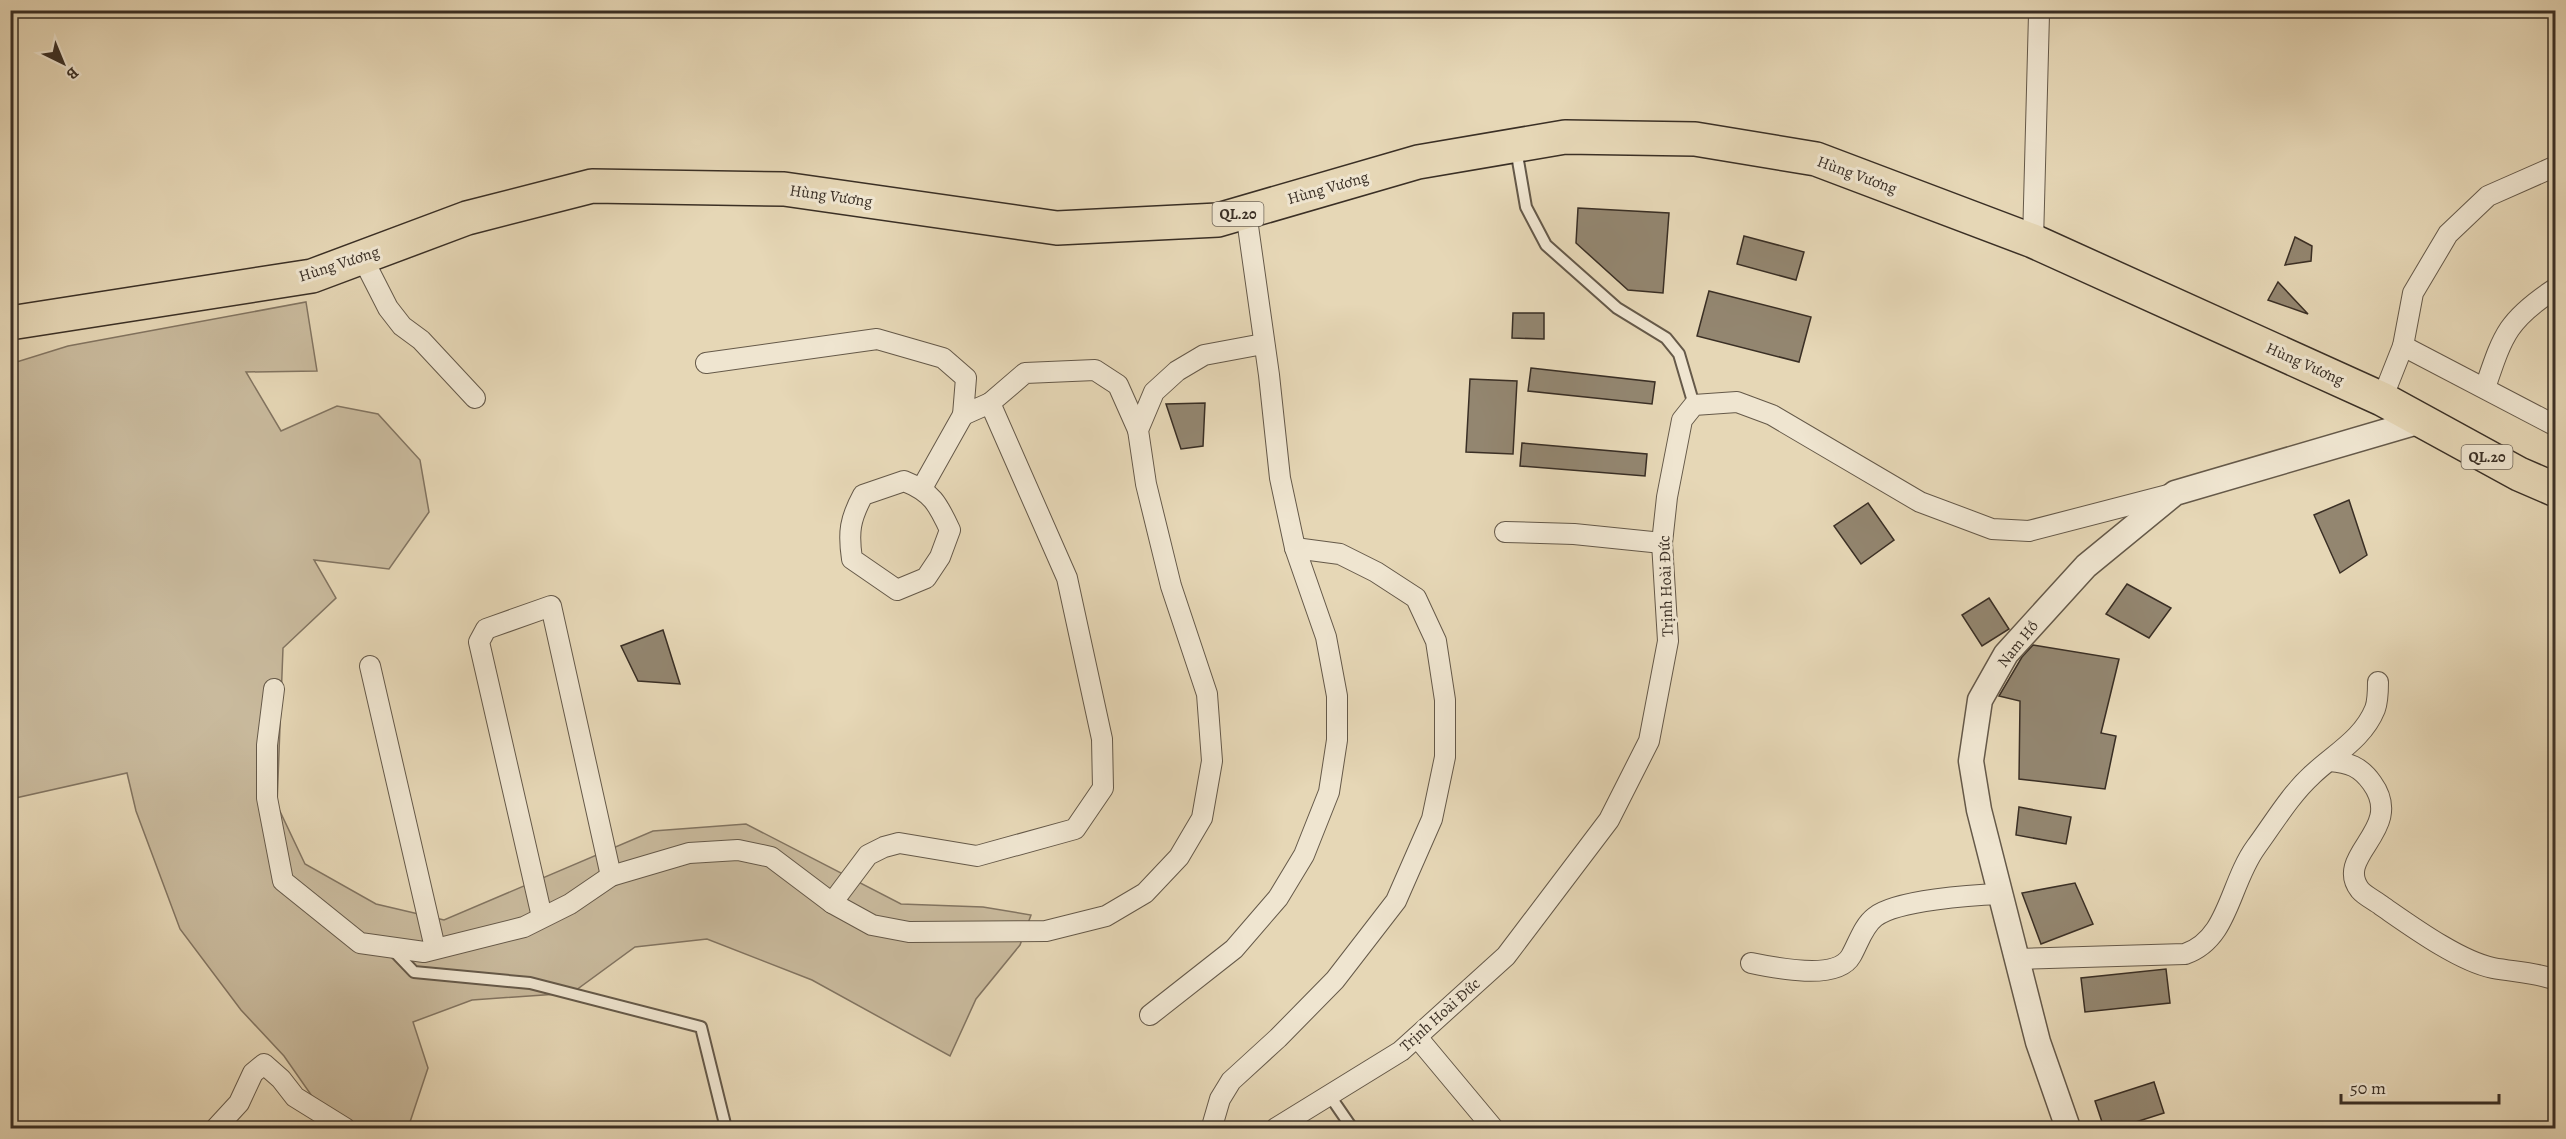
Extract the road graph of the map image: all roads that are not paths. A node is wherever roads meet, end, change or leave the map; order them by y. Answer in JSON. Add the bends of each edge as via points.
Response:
{"nodes":[{"id":1,"x":2037,"y":10,"type":"edge"},
{"id":2,"x":1515,"y":146,"type":"junction"},
{"id":3,"x":2556,"y":166,"type":"edge"},
{"id":4,"x":1246,"y":212,"type":"junction"},
{"id":5,"x":2033,"y":241,"type":"junction"},
{"id":6,"x":362,"y":257,"type":"junction"},
{"id":7,"x":2551,"y":297,"type":"edge"},
{"id":8,"x":10,"y":323,"type":"edge"},
{"id":9,"x":1263,"y":344,"type":"junction"},
{"id":10,"x":2403,"y":346,"type":"junction"},
{"id":11,"x":706,"y":363,"type":"dead end"},
{"id":12,"x":2485,"y":388,"type":"junction"},
{"id":13,"x":475,"y":398,"type":"dead end"},
{"id":14,"x":2382,"y":399,"type":"junction"},
{"id":15,"x":990,"y":403,"type":"junction"},
{"id":16,"x":1694,"y":405,"type":"junction"},
{"id":17,"x":963,"y":415,"type":"junction"},
{"id":18,"x":2421,"y":421,"type":"junction"},
{"id":19,"x":2556,"y":426,"type":"edge"},
{"id":20,"x":1138,"y":430,"type":"junction"},
{"id":21,"x":922,"y":488,"type":"junction"},
{"id":22,"x":2556,"y":490,"type":"edge"},
{"id":23,"x":2175,"y":493,"type":"junction"},
{"id":24,"x":1505,"y":532,"type":"dead end"},
{"id":25,"x":1662,"y":543,"type":"junction"},
{"id":26,"x":1295,"y":548,"type":"junction"},
{"id":27,"x":370,"y":666,"type":"dead end"},
{"id":28,"x":2378,"y":682,"type":"dead end"},
{"id":29,"x":274,"y":689,"type":"dead end"},
{"id":30,"x":2330,"y":761,"type":"junction"},
{"id":31,"x":611,"y":876,"type":"junction"},
{"id":32,"x":2001,"y":894,"type":"junction"},
{"id":33,"x":832,"y":903,"type":"junction"},
{"id":34,"x":542,"y":917,"type":"junction"},
{"id":35,"x":391,"y":947,"type":"junction"},
{"id":36,"x":435,"y":948,"type":"junction"},
{"id":37,"x":2018,"y":959,"type":"junction"},
{"id":38,"x":1751,"y":963,"type":"dead end"},
{"id":39,"x":2556,"y":980,"type":"edge"},
{"id":40,"x":1150,"y":1015,"type":"dead end"},
{"id":41,"x":1417,"y":1037,"type":"junction"},
{"id":42,"x":1330,"y":1096,"type":"junction"},
{"id":43,"x":216,"y":1128,"type":"edge"},
{"id":44,"x":345,"y":1128,"type":"edge"},
{"id":45,"x":726,"y":1128,"type":"edge"},
{"id":46,"x":1214,"y":1128,"type":"edge"},
{"id":47,"x":1276,"y":1128,"type":"edge"},
{"id":48,"x":1352,"y":1128,"type":"edge"},
{"id":49,"x":1493,"y":1128,"type":"edge"},
{"id":50,"x":2068,"y":1128,"type":"edge"}],
"edges":[{"from":1,"to":5,"type":"street"},
{"from":2,"to":4,"type":"highway","name":"Hùng Vương","number":"QL.20","via":[[1418,162]]},
{"from":2,"to":5,"type":"highway","name":"Hùng Vương","number":"QL.20","via":[[1565,137],[1695,139],[1816,159]]},
{"from":2,"to":16,"type":"lane","via":[[1526,207],[1546,245],[1617,308],[1666,338],[1679,354]]},
{"from":3,"to":10,"type":"street","via":[[2488,196],[2448,234],[2414,293]]},
{"from":4,"to":6,"type":"highway","name":"Hùng Vương","number":"QL.20","via":[[1218,220],[1057,228],[784,189],[592,186],[467,218]]},
{"from":4,"to":9,"type":"street"},
{"from":5,"to":14,"type":"highway","name":"Hùng Vương","number":"QL.20"},
{"from":6,"to":8,"type":"highway","name":"Hùng Vương","number":"QL.20","via":[[312,276]]},
{"from":6,"to":13,"type":"street","via":[[388,308],[402,326],[421,340]]},
{"from":7,"to":12,"type":"street","via":[[2517,317],[2501,339]]},
{"from":9,"to":20,"type":"street","via":[[1204,355],[1177,371],[1154,393]]},
{"from":9,"to":26,"type":"street","via":[[1280,478]]},
{"from":10,"to":12,"type":"street"},
{"from":10,"to":14,"type":"street"},
{"from":11,"to":17,"type":"street","via":[[876,339],[943,358],[966,378]]},
{"from":12,"to":19,"type":"street"},
{"from":14,"to":18,"type":"highway","name":"Hùng Vương","number":"QL.20"},
{"from":15,"to":17,"type":"street"},
{"from":15,"to":20,"type":"street","via":[[1025,373],[1095,370],[1118,385]]},
{"from":15,"to":33,"type":"street","via":[[1068,578],[1102,739],[1103,788],[1075,829],[977,856],[899,843],[884,847],[868,855]]},
{"from":16,"to":23,"type":"street","via":[[1737,402],[1772,415],[1920,502],[1992,530],[2029,531]]},
{"from":16,"to":25,"type":"street","name":"Trịnh Hoài Đức","via":[[1682,420]]},
{"from":17,"to":21,"type":"street"},
{"from":18,"to":22,"type":"highway","name":"Hùng Vương","number":"QL.20"},
{"from":18,"to":23,"type":"street","name":"Nam Hồ"},
{"from":20,"to":33,"type":"street","via":[[1146,484],[1171,586],[1207,694],[1212,761],[1202,818],[1179,857],[1145,893],[1106,916],[1046,931],[909,932],[872,925]]},
{"from":21,"to":21,"type":"street","via":[[938,504],[950,530],[940,557],[926,578],[897,590],[852,559],[848,534],[863,495],[904,481]]},
{"from":23,"to":32,"type":"street","name":"Nam Hồ","via":[[2086,566],[2006,654],[1980,700],[1971,761]]},
{"from":24,"to":25,"type":"street"},
{"from":25,"to":41,"type":"street","name":"Trịnh Hoài Đức","via":[[1668,641],[1649,741],[1609,820],[1506,956]]},
{"from":26,"to":40,"type":"street","via":[[1326,637],[1337,696],[1337,740],[1329,792],[1305,855],[1278,898],[1234,949]]},
{"from":26,"to":46,"type":"street","via":[[1340,554],[1416,598],[1436,641],[1445,700],[1445,757],[1432,819],[1396,901],[1335,980],[1231,1081],[1220,1099]]},
{"from":27,"to":36,"type":"street"},
{"from":28,"to":30,"type":"street","via":[[2376,708],[2363,731]]},
{"from":29,"to":35,"type":"street","via":[[267,745],[267,798],[283,881],[360,943]]},
{"from":30,"to":37,"type":"street","via":[[2311,775],[2254,850],[2239,874],[2218,928],[2199,949],[2184,954]]},
{"from":30,"to":39,"type":"street","via":[[2351,763],[2366,774],[2382,809],[2378,825],[2355,863],[2354,876],[2360,890],[2415,929],[2467,958],[2492,968]]},
{"from":31,"to":33,"type":"street","via":[[689,853],[738,850],[771,857]]},
{"from":31,"to":34,"type":"street","via":[[570,904]]},
{"from":31,"to":34,"type":"street","via":[[551,606],[486,629],[479,642]]},
{"from":32,"to":37,"type":"street","name":"Nam Hồ"},
{"from":32,"to":38,"type":"street","via":[[1962,895],[1893,909],[1874,917],[1840,968],[1779,969]]},
{"from":34,"to":36,"type":"street","via":[[524,927]]},
{"from":35,"to":36,"type":"street","via":[[423,952]]},
{"from":35,"to":45,"type":"lane","via":[[414,972],[530,983],[701,1027]]},
{"from":37,"to":50,"type":"street","name":"Nam Hồ","via":[[2038,1042]]},
{"from":41,"to":42,"type":"street","name":"Trịnh Hoài Đức"},
{"from":41,"to":49,"type":"street"},
{"from":42,"to":47,"type":"street","name":"Trịnh Hoài Đức"},
{"from":42,"to":48,"type":"lane"},
{"from":43,"to":44,"type":"street","via":[[239,1103],[253,1072],[264,1064],[295,1097]]}]}
